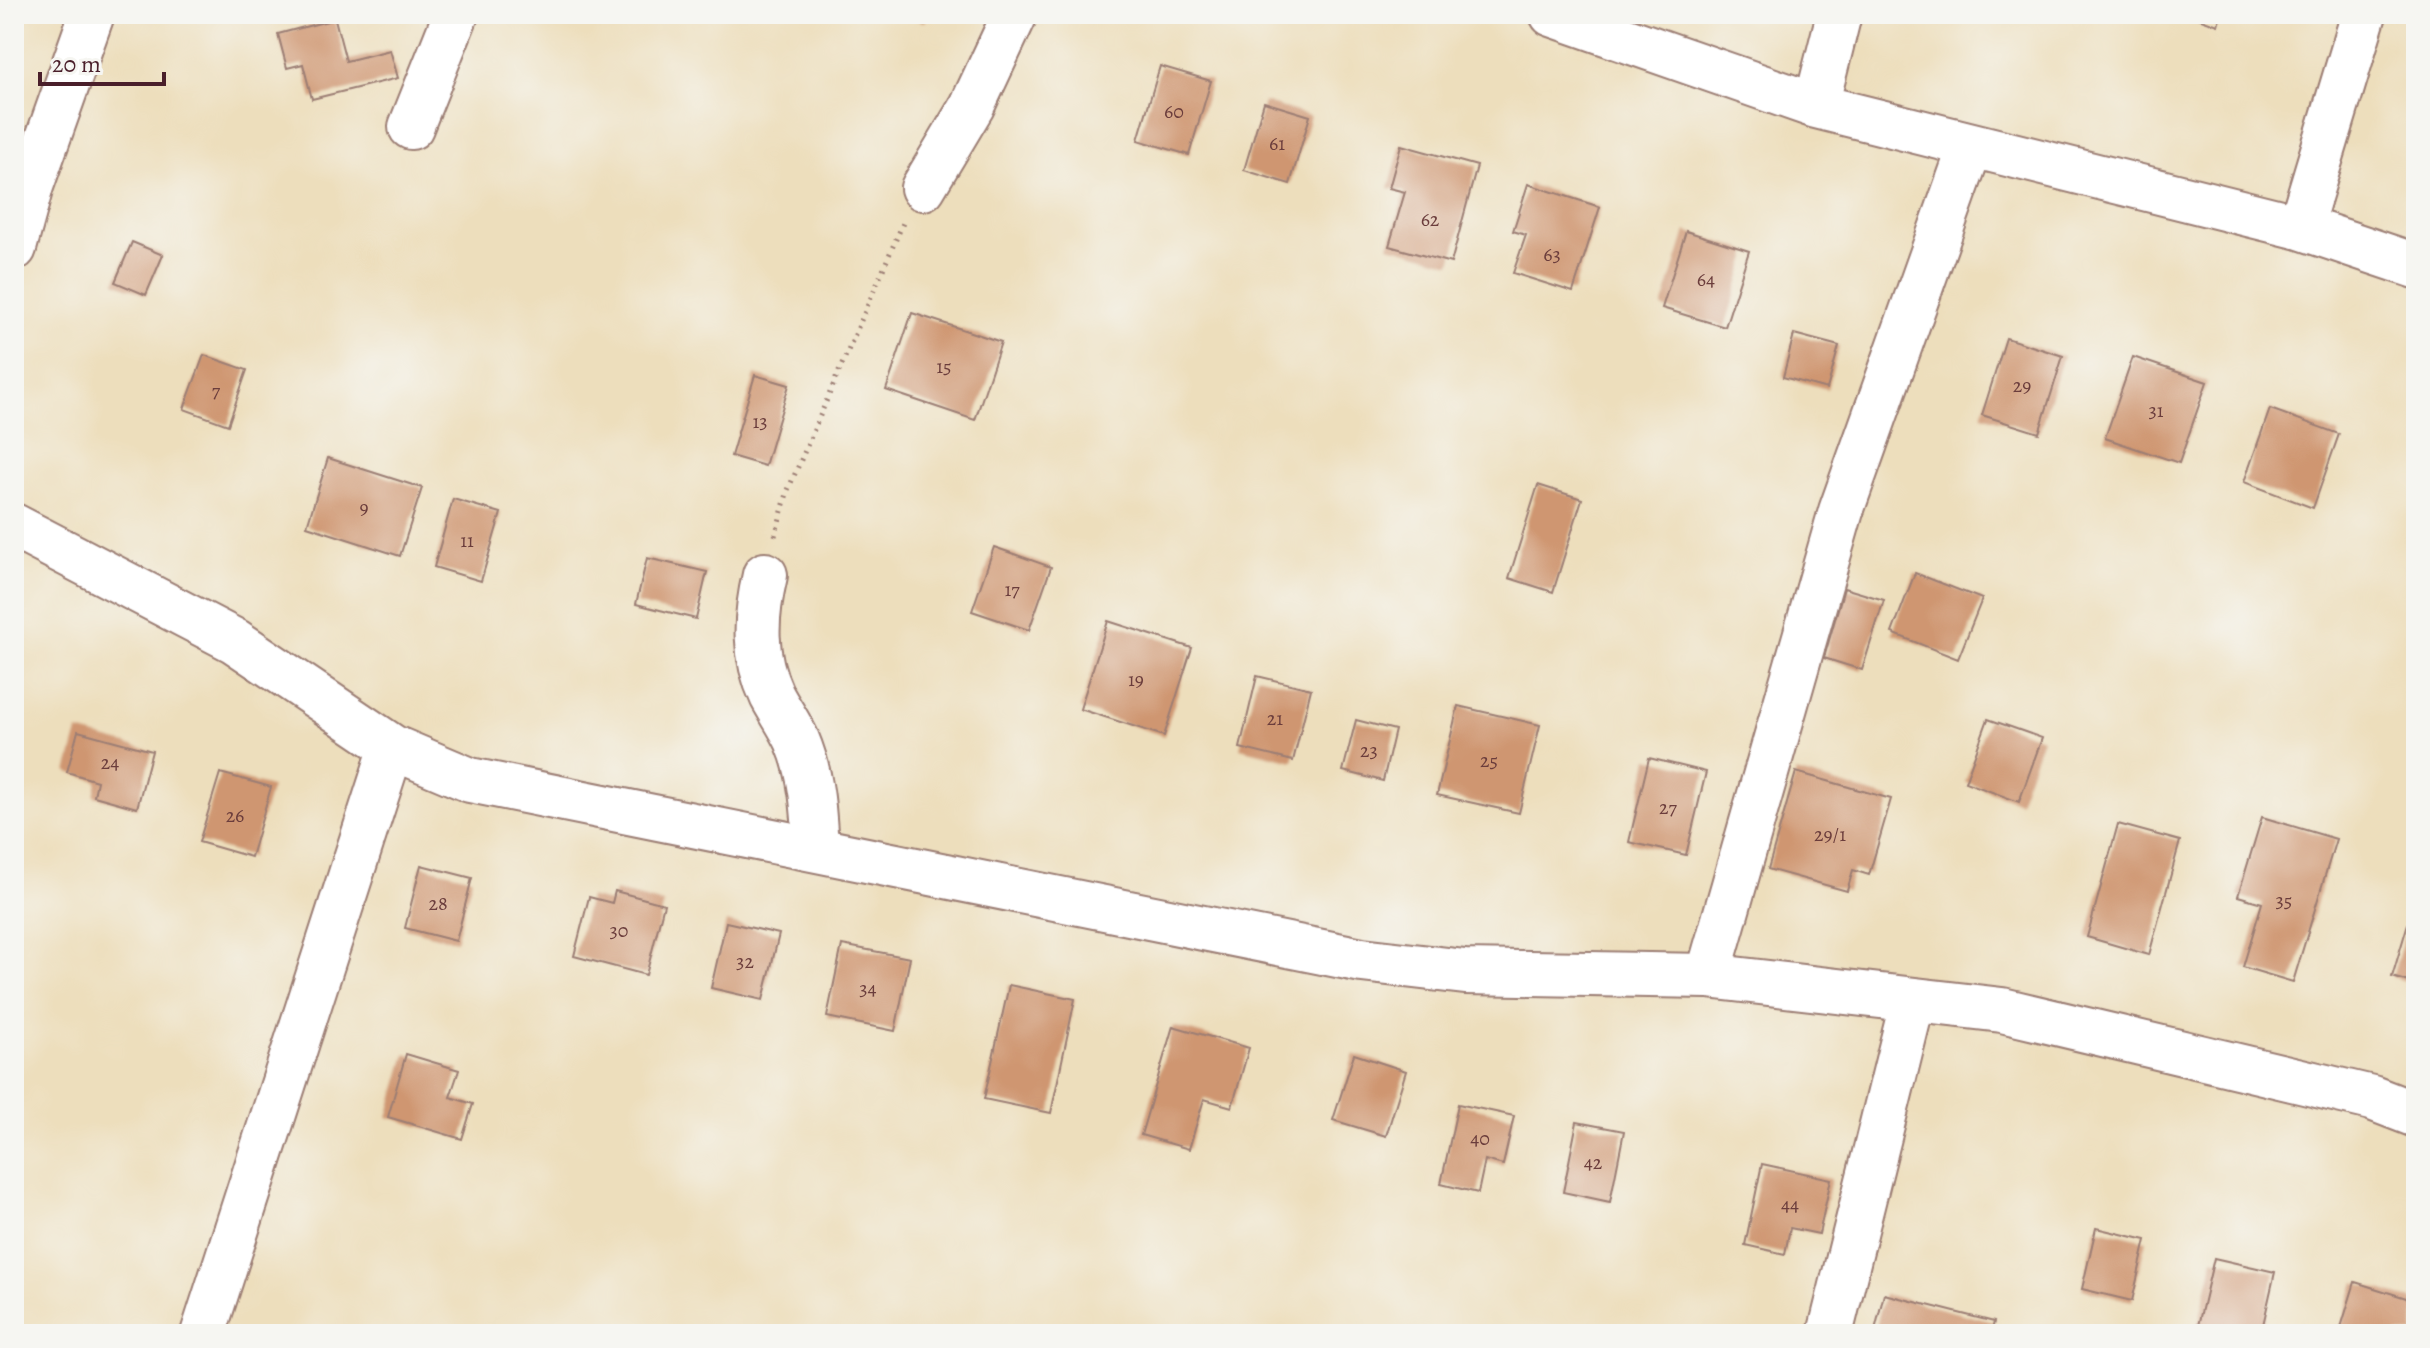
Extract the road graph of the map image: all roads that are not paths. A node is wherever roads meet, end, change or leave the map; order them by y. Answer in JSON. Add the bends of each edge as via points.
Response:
{"nodes":[{"id":1,"x":92,"y":14,"type":"edge"},
{"id":2,"x":456,"y":14,"type":"edge"},
{"id":3,"x":1015,"y":14,"type":"edge"},
{"id":4,"x":1552,"y":14,"type":"edge"},
{"id":5,"x":1839,"y":14,"type":"edge"},
{"id":6,"x":2364,"y":14,"type":"edge"},
{"id":7,"x":1816,"y":106,"type":"junction"},
{"id":8,"x":411,"y":127,"type":"dead end"},
{"id":9,"x":1971,"y":145,"type":"junction"},
{"id":10,"x":923,"y":188,"type":"road end"},
{"id":11,"x":2300,"y":227,"type":"junction"},
{"id":12,"x":14,"y":248,"type":"edge"},
{"id":13,"x":2416,"y":266,"type":"edge"},
{"id":14,"x":14,"y":526,"type":"edge"},
{"id":15,"x":765,"y":575,"type":"road end"},
{"id":16,"x":392,"y":747,"type":"junction"},
{"id":17,"x":816,"y":849,"type":"junction"},
{"id":18,"x":1708,"y":976,"type":"junction"},
{"id":19,"x":1913,"y":1000,"type":"junction"},
{"id":20,"x":2416,"y":1115,"type":"edge"},
{"id":21,"x":203,"y":1334,"type":"edge"},
{"id":22,"x":1830,"y":1334,"type":"edge"}],
"edges":[{"from":1,"to":12,"type":"street"},
{"from":2,"to":8,"type":"street"},
{"from":3,"to":10,"type":"street","via":[[972,106]]},
{"from":4,"to":7,"type":"street"},
{"from":5,"to":7,"type":"street"},
{"from":6,"to":11,"type":"street"},
{"from":7,"to":9,"type":"street"},
{"from":9,"to":11,"type":"street"},
{"from":9,"to":18,"type":"street","via":[[1841,511]]},
{"from":11,"to":13,"type":"street"},
{"from":14,"to":16,"type":"street","via":[[235,641]]},
{"from":15,"to":17,"type":"street","via":[[757,611],[761,663],[806,765]]},
{"from":16,"to":17,"type":"street","via":[[470,780]]},
{"from":16,"to":21,"type":"street"},
{"from":17,"to":18,"type":"street","via":[[1362,960],[1465,972]]},
{"from":18,"to":19,"type":"street"},
{"from":19,"to":20,"type":"street","via":[[2002,1010],[2372,1098]]},
{"from":19,"to":22,"type":"street"}]}
